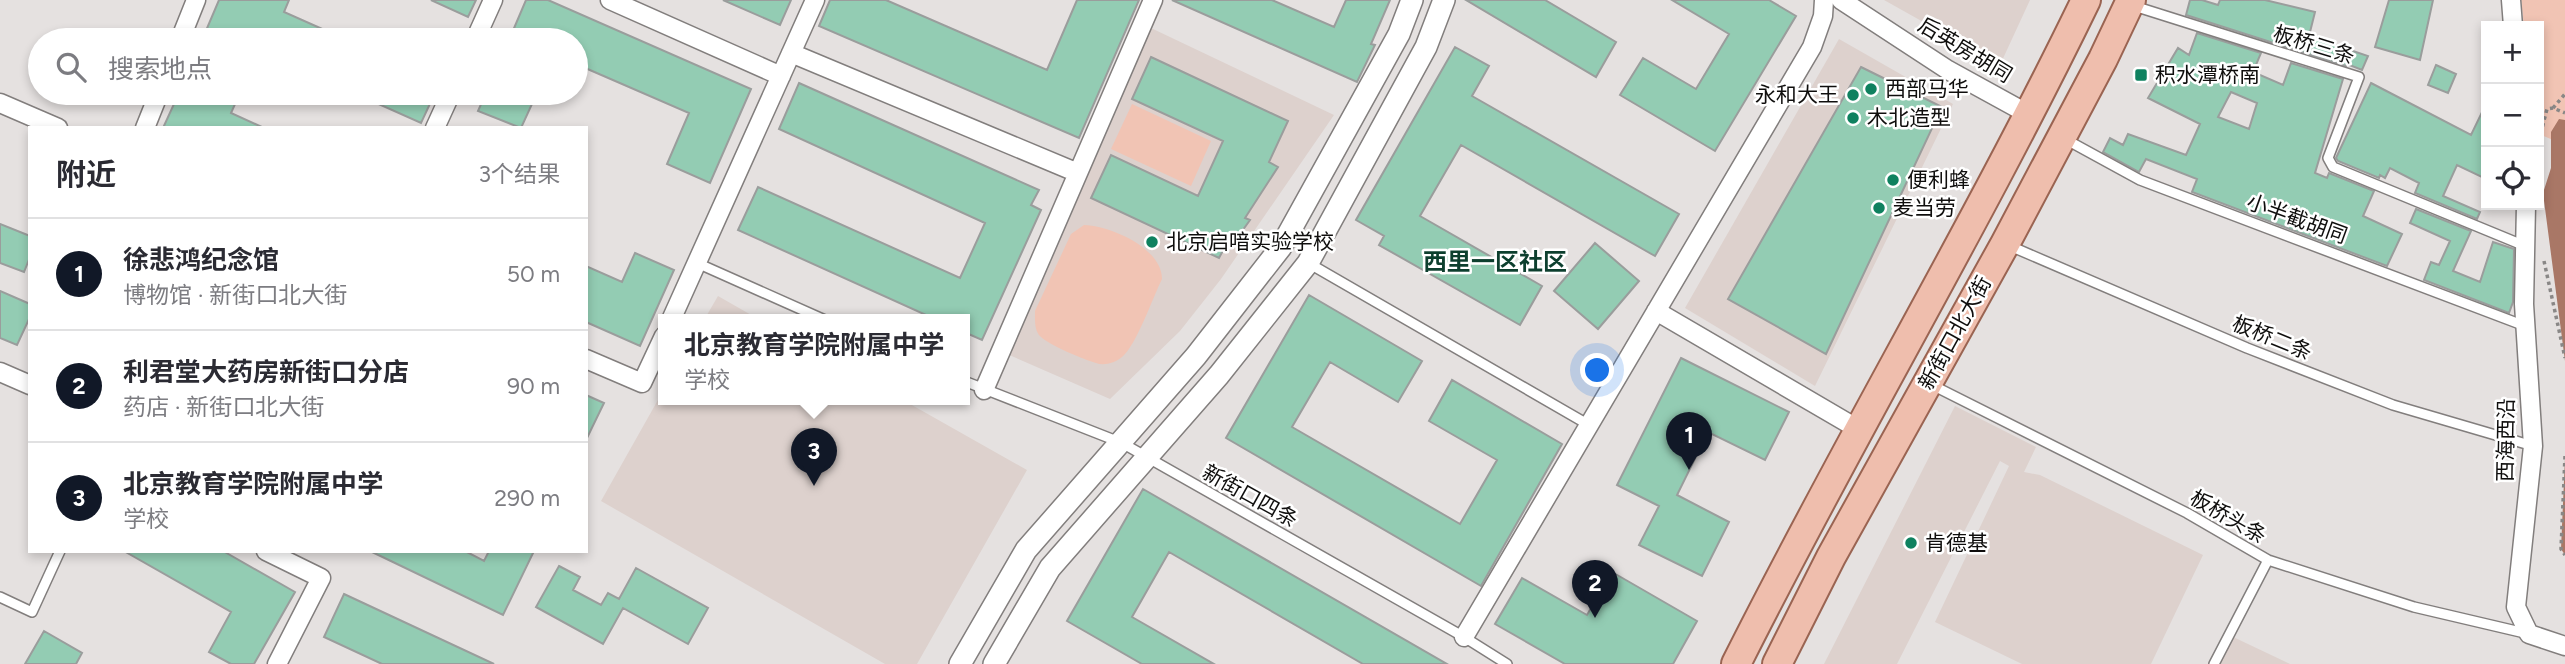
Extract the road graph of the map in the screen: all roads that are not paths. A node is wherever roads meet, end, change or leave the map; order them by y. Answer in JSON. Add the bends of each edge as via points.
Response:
{"nodes":[{"id":1,"x":196,"y":0,"type":"edge"},
{"id":2,"x":493,"y":0,"type":"edge"},
{"id":3,"x":610,"y":0,"type":"edge"},
{"id":4,"x":815,"y":0,"type":"edge"},
{"id":5,"x":1153,"y":0,"type":"edge"},
{"id":6,"x":1412,"y":0,"type":"edge"},
{"id":7,"x":1444,"y":0,"type":"edge"},
{"id":8,"x":1824,"y":0,"type":"edge"},
{"id":9,"x":1841,"y":0,"type":"edge"},
{"id":10,"x":2086,"y":0,"type":"edge"},
{"id":11,"x":2511,"y":0,"type":"edge"},
{"id":12,"x":2130,"y":2,"type":"edge"},
{"id":13,"x":2513,"y":21,"type":"edge"},
{"id":14,"x":185,"y":28,"type":"edge"},
{"id":15,"x":480,"y":28,"type":"edge"},
{"id":16,"x":792,"y":53,"type":"junction"},
{"id":17,"x":781,"y":76,"type":"junction"},
{"id":18,"x":0,"y":103,"type":"edge"},
{"id":19,"x":154,"y":105,"type":"edge"},
{"id":20,"x":446,"y":105,"type":"edge"},
{"id":21,"x":2030,"y":115,"type":"junction"},
{"id":22,"x":53,"y":126,"type":"edge"},
{"id":23,"x":146,"y":126,"type":"edge"},
{"id":24,"x":436,"y":126,"type":"edge"},
{"id":25,"x":2061,"y":136,"type":"junction"},
{"id":26,"x":1078,"y":173,"type":"junction"},
{"id":27,"x":2526,"y":210,"type":"edge"},
{"id":28,"x":2005,"y":244,"type":"junction"},
{"id":29,"x":2525,"y":247,"type":"junction"},
{"id":30,"x":697,"y":263,"type":"junction"},
{"id":31,"x":1308,"y":263,"type":"junction"},
{"id":32,"x":1656,"y":311,"type":"junction"},
{"id":33,"x":674,"y":314,"type":"edge"},
{"id":34,"x":812,"y":314,"type":"edge"},
{"id":35,"x":2525,"y":326,"type":"junction"},
{"id":36,"x":658,"y":347,"type":"edge"},
{"id":37,"x":588,"y":360,"type":"edge"},
{"id":38,"x":0,"y":372,"type":"edge"},
{"id":39,"x":1927,"y":383,"type":"junction"},
{"id":40,"x":28,"y":384,"type":"edge"},
{"id":41,"x":970,"y":384,"type":"edge"},
{"id":42,"x":984,"y":390,"type":"junction"},
{"id":43,"x":1589,"y":425,"type":"junction"},
{"id":44,"x":1858,"y":429,"type":"junction"},
{"id":45,"x":1122,"y":443,"type":"junction"},
{"id":46,"x":2533,"y":446,"type":"junction"},
{"id":47,"x":1148,"y":458,"type":"junction"},
{"id":48,"x":59,"y":553,"type":"edge"},
{"id":49,"x":270,"y":553,"type":"edge"},
{"id":50,"x":2268,"y":560,"type":"junction"},
{"id":51,"x":0,"y":597,"type":"edge"},
{"id":52,"x":2529,"y":634,"type":"junction"},
{"id":53,"x":1464,"y":637,"type":"junction"},
{"id":54,"x":2565,"y":646,"type":"edge"},
{"id":55,"x":277,"y":664,"type":"edge"},
{"id":56,"x":960,"y":664,"type":"edge"},
{"id":57,"x":994,"y":664,"type":"edge"},
{"id":58,"x":1507,"y":664,"type":"edge"},
{"id":59,"x":1736,"y":664,"type":"edge"},
{"id":60,"x":1777,"y":664,"type":"edge"},
{"id":61,"x":2214,"y":664,"type":"edge"}],
"edges":[{"from":1,"to":14,"type":"street"},
{"from":2,"to":15,"type":"street"},
{"from":3,"to":17,"type":"street"},
{"from":4,"to":16,"type":"street"},
{"from":5,"to":26,"type":"street"},
{"from":6,"to":45,"type":"street","via":[[1399,34],[1281,247]]},
{"from":7,"to":31,"type":"street","via":[[1426,47]]},
{"from":8,"to":32,"type":"street","via":[[1812,47]]},
{"from":9,"to":21,"type":"street","name":"后英房胡同","via":[[1948,70]]},
{"from":10,"to":21,"type":"main road","name":"新街口北大街"},
{"from":11,"to":13,"type":"street"},
{"from":12,"to":25,"type":"main road","name":"新街口北大街"},
{"from":12,"to":29,"type":"lane","name":"板桥三条","via":[[2359,78],[2328,158],[2333,167]]},
{"from":16,"to":17,"type":"street"},
{"from":16,"to":26,"type":"street"},
{"from":17,"to":30,"type":"street"},
{"from":18,"to":22,"type":"street"},
{"from":19,"to":23,"type":"street"},
{"from":20,"to":24,"type":"street"},
{"from":21,"to":44,"type":"main road","name":"新街口北大街"},
{"from":25,"to":28,"type":"main road","name":"新街口北大街"},
{"from":25,"to":35,"type":"lane","name":"小半截胡同","via":[[2140,180]]},
{"from":26,"to":42,"type":"street"},
{"from":27,"to":29,"type":"street","name":"西海西沿"},
{"from":28,"to":39,"type":"main road","name":"新街口北大街"},
{"from":28,"to":46,"type":"lane","name":"板桥二条","via":[[2393,405]]},
{"from":29,"to":35,"type":"street","name":"西海西沿"},
{"from":30,"to":33,"type":"street"},
{"from":30,"to":34,"type":"lane"},
{"from":31,"to":43,"type":"lane"},
{"from":31,"to":47,"type":"street"},
{"from":32,"to":43,"type":"street"},
{"from":32,"to":44,"type":"street"},
{"from":35,"to":46,"type":"street","name":"西海西沿"},
{"from":36,"to":37,"type":"street","via":[[642,383]]},
{"from":38,"to":40,"type":"street"},
{"from":39,"to":50,"type":"lane","name":"板桥头条","via":[[2187,513]]},
{"from":39,"to":60,"type":"main road","name":"新街口北大街"},
{"from":41,"to":42,"type":"lane","name":"新街口四条"},
{"from":42,"to":45,"type":"lane","name":"新街口四条"},
{"from":43,"to":53,"type":"street"},
{"from":44,"to":59,"type":"main road","name":"新街口北大街"},
{"from":45,"to":47,"type":"lane","name":"新街口四条"},
{"from":45,"to":56,"type":"street","via":[[1026,551]]},
{"from":46,"to":52,"type":"street","name":"西海西沿","via":[[2516,607]]},
{"from":47,"to":53,"type":"lane","name":"新街口四条"},
{"from":47,"to":57,"type":"street","via":[[1050,568]]},
{"from":48,"to":51,"type":"lane","via":[[32,612]]},
{"from":49,"to":55,"type":"street","via":[[321,578]]},
{"from":50,"to":52,"type":"lane","name":"板桥头条","via":[[2414,607]]},
{"from":50,"to":61,"type":"lane"},
{"from":52,"to":54,"type":"street"},
{"from":53,"to":58,"type":"lane","name":"新街口四条"}]}
